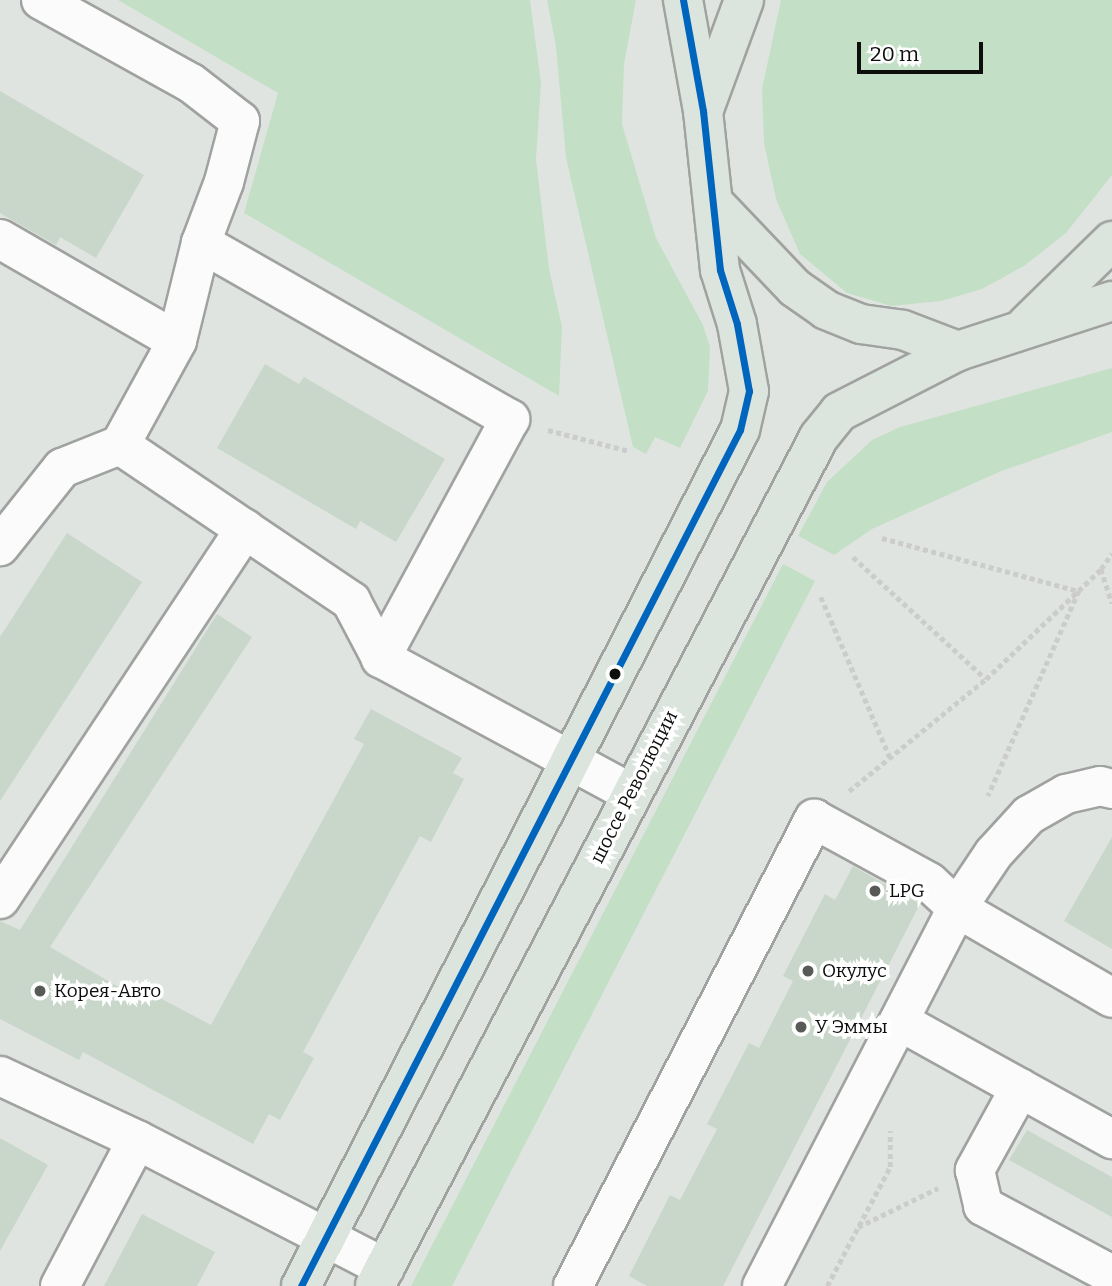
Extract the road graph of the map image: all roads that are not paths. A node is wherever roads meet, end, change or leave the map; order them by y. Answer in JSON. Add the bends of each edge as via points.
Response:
{"nodes":[{"id":1,"x":41,"y":0,"type":"edge"},
{"id":2,"x":683,"y":0,"type":"edge"},
{"id":3,"x":744,"y":0,"type":"edge"},
{"id":4,"x":703,"y":111,"type":"junction"},
{"id":5,"x":714,"y":203,"type":"junction"},
{"id":6,"x":0,"y":239,"type":"edge"},
{"id":7,"x":1112,"y":242,"type":"edge"},
{"id":8,"x":201,"y":243,"type":"junction"},
{"id":9,"x":1112,"y":301,"type":"edge"},
{"id":10,"x":1016,"y":335,"type":"junction"},
{"id":11,"x":177,"y":341,"type":"junction"},
{"id":12,"x":958,"y":351,"type":"junction"},
{"id":13,"x":120,"y":445,"type":"junction"},
{"id":14,"x":245,"y":529,"type":"junction"},
{"id":15,"x":0,"y":546,"type":"edge"},
{"id":16,"x":381,"y":658,"type":"junction"},
{"id":17,"x":572,"y":760,"type":"junction"},
{"id":18,"x":1112,"y":789,"type":"edge"},
{"id":19,"x":631,"y":793,"type":"junction"},
{"id":20,"x":0,"y":899,"type":"edge"},
{"id":21,"x":957,"y":908,"type":"junction"},
{"id":22,"x":1112,"y":998,"type":"edge"},
{"id":23,"x":899,"y":1021,"type":"junction"},
{"id":24,"x":0,"y":1076,"type":"edge"},
{"id":25,"x":1020,"y":1088,"type":"junction"},
{"id":26,"x":1112,"y":1139,"type":"edge"},
{"id":27,"x":137,"y":1140,"type":"junction"},
{"id":28,"x":326,"y":1238,"type":"junction"},
{"id":29,"x":1112,"y":1275,"type":"edge"},
{"id":30,"x":380,"y":1277,"type":"edge"},
{"id":31,"x":60,"y":1286,"type":"edge"},
{"id":32,"x":301,"y":1286,"type":"edge"},
{"id":33,"x":573,"y":1286,"type":"edge"},
{"id":34,"x":762,"y":1286,"type":"edge"}],
"edges":[{"from":1,"to":8,"type":"lane","via":[[191,83],[240,121]]},
{"from":2,"to":4,"type":"main road"},
{"from":3,"to":4,"type":"main road"},
{"from":4,"to":5,"type":"main road"},
{"from":5,"to":12,"type":"main road","via":[[795,288],[826,310]]},
{"from":5,"to":17,"type":"main road","via":[[720,270],[749,391],[740,430]]},
{"from":6,"to":11,"type":"lane"},
{"from":7,"to":10,"type":"main road","name":"шоссе Революции"},
{"from":8,"to":11,"type":"lane"},
{"from":8,"to":16,"type":"lane","via":[[510,419]]},
{"from":9,"to":10,"type":"main road"},
{"from":10,"to":12,"type":"main road","name":"шоссе Революции"},
{"from":11,"to":13,"type":"lane"},
{"from":12,"to":19,"type":"main road","name":"шоссе Революции","via":[[839,412],[819,437]]},
{"from":13,"to":14,"type":"lane"},
{"from":13,"to":15,"type":"lane","via":[[62,468]]},
{"from":14,"to":16,"type":"lane","via":[[351,601]]},
{"from":14,"to":20,"type":"lane"},
{"from":16,"to":17,"type":"lane"},
{"from":17,"to":19,"type":"lane"},
{"from":17,"to":28,"type":"main road"},
{"from":18,"to":21,"type":"lane","via":[[1100,786],[1066,794],[1029,815],[994,853]]},
{"from":19,"to":30,"type":"main road","name":"шоссе Революции"},
{"from":21,"to":22,"type":"lane"},
{"from":21,"to":23,"type":"lane"},
{"from":21,"to":33,"type":"lane","via":[[929,882],[814,819]]},
{"from":23,"to":25,"type":"lane"},
{"from":23,"to":34,"type":"lane"},
{"from":24,"to":27,"type":"lane"},
{"from":25,"to":26,"type":"lane"},
{"from":25,"to":29,"type":"lane","via":[[975,1170],[983,1206]]},
{"from":27,"to":28,"type":"lane"},
{"from":27,"to":31,"type":"lane"},
{"from":28,"to":30,"type":"lane"},
{"from":28,"to":32,"type":"main road"}]}
